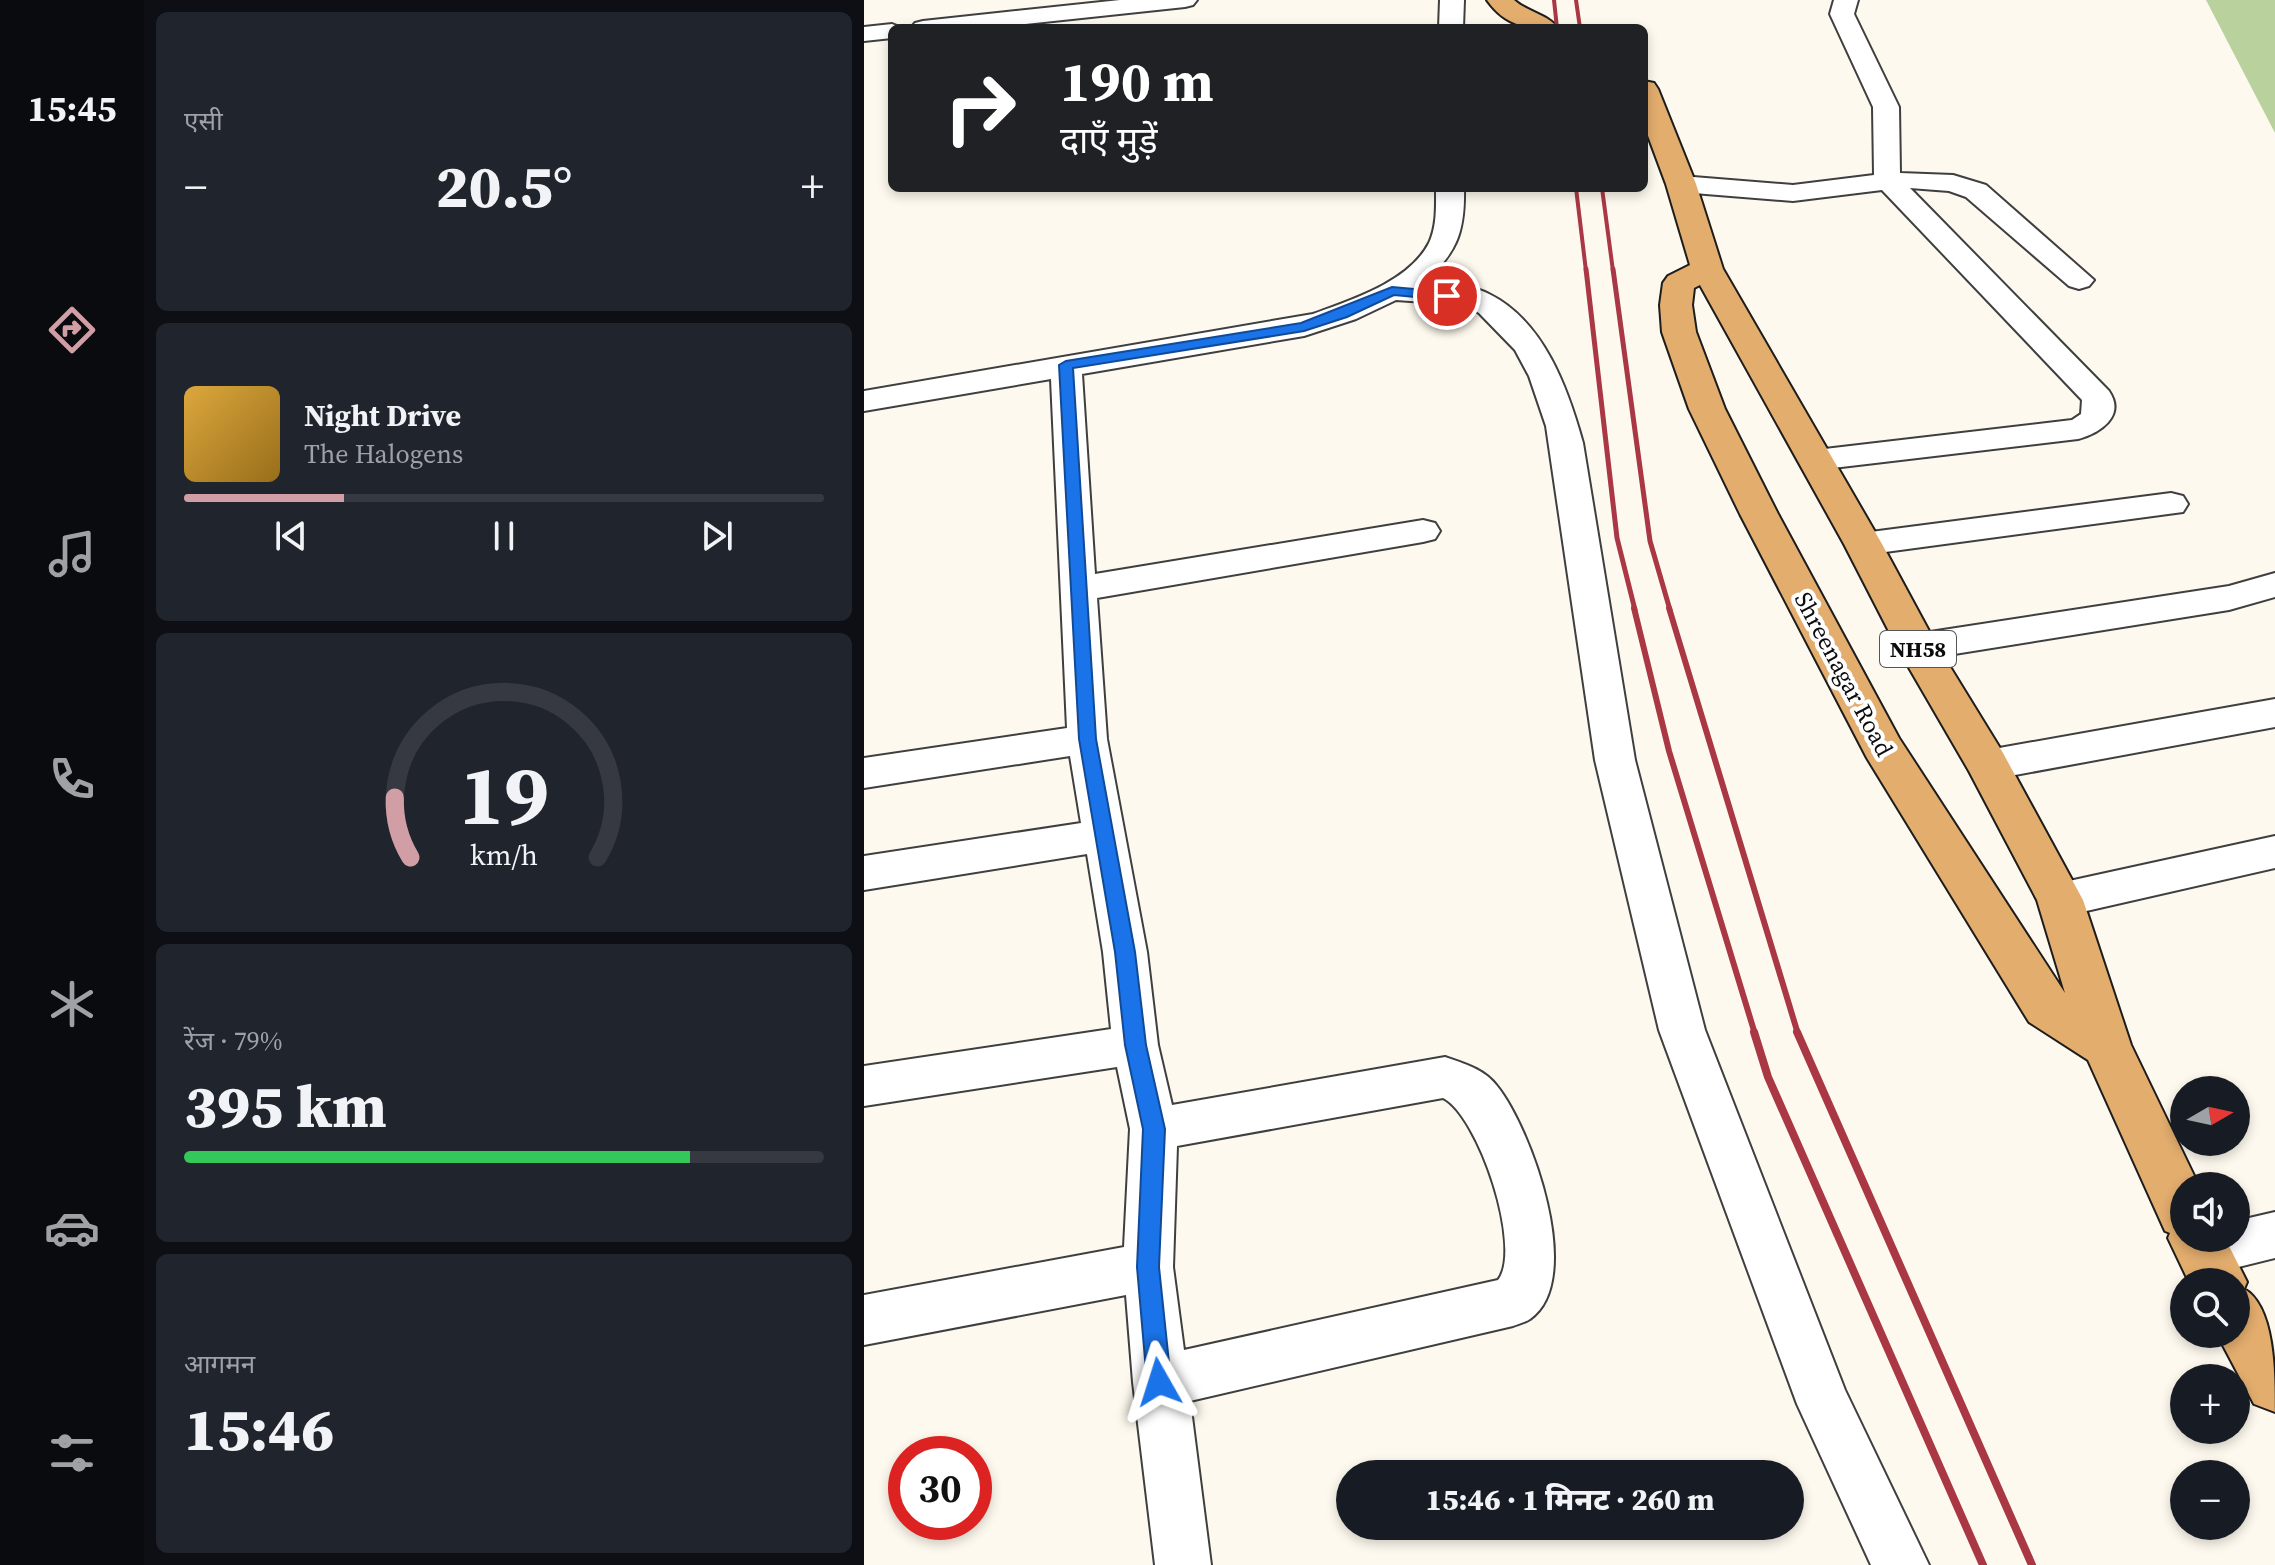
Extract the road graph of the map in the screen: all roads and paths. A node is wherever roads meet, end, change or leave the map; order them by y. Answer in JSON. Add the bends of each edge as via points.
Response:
{"nodes":[{"id":1,"x":1185,"y":0,"type":"edge"},
{"id":2,"x":1452,"y":0,"type":"edge"},
{"id":3,"x":1500,"y":0,"type":"edge"},
{"id":4,"x":1846,"y":0,"type":"edge"},
{"id":5,"x":960,"y":24,"type":"edge"},
{"id":6,"x":1451,"y":24,"type":"edge"},
{"id":7,"x":1537,"y":24,"type":"edge"},
{"id":8,"x":888,"y":31,"type":"edge"},
{"id":9,"x":864,"y":34,"type":"edge"},
{"id":10,"x":1648,"y":99,"type":"edge"},
{"id":11,"x":1887,"y":180,"type":"junction"},
{"id":12,"x":1681,"y":184,"type":"junction"},
{"id":13,"x":1450,"y":192,"type":"edge"},
{"id":14,"x":1693,"y":276,"type":"junction"},
{"id":15,"x":2079,"y":280,"type":"dead end"},
{"id":16,"x":1392,"y":291,"type":"junction"},
{"id":17,"x":1066,"y":365,"type":"junction"},
{"id":18,"x":864,"y":401,"type":"edge"},
{"id":19,"x":1816,"y":460,"type":"junction"},
{"id":20,"x":2171,"y":504,"type":"dead end"},
{"id":21,"x":1423,"y":531,"type":"dead end"},
{"id":22,"x":1863,"y":544,"type":"junction"},
{"id":23,"x":2275,"y":585,"type":"edge"},
{"id":24,"x":1079,"y":589,"type":"junction"},
{"id":25,"x":1917,"y":647,"type":"junction"},
{"id":26,"x":2275,"y":713,"type":"edge"},
{"id":27,"x":1087,"y":739,"type":"junction"},
{"id":28,"x":1988,"y":765,"type":"junction"},
{"id":29,"x":864,"y":773,"type":"edge"},
{"id":30,"x":1105,"y":835,"type":"junction"},
{"id":31,"x":2275,"y":852,"type":"edge"},
{"id":32,"x":864,"y":873,"type":"edge"},
{"id":33,"x":2060,"y":900,"type":"junction"},
{"id":34,"x":1135,"y":1045,"type":"junction"},
{"id":35,"x":2106,"y":1045,"type":"junction"},
{"id":36,"x":864,"y":1086,"type":"edge"},
{"id":37,"x":1154,"y":1129,"type":"junction"},
{"id":38,"x":2170,"y":1182,"type":"edge"},
{"id":39,"x":2275,"y":1235,"type":"edge"},
{"id":40,"x":2250,"y":1239,"type":"edge"},
{"id":41,"x":1148,"y":1267,"type":"junction"},
{"id":42,"x":864,"y":1320,"type":"edge"},
{"id":43,"x":2250,"y":1338,"type":"edge"},
{"id":44,"x":1159,"y":1382,"type":"junction"},
{"id":45,"x":2275,"y":1383,"type":"edge"},
{"id":46,"x":1183,"y":1565,"type":"edge"},
{"id":47,"x":1901,"y":1565,"type":"edge"}],
"edges":[{"from":1,"to":5,"type":"street"},
{"from":2,"to":6,"type":"street"},
{"from":3,"to":7,"type":"highway"},
{"from":4,"to":11,"type":"street","via":[[1842,14],[1886,107]]},
{"from":8,"to":9,"type":"street"},
{"from":10,"to":12,"type":"highway","name":"Shreenagar Road","number":"NH58"},
{"from":11,"to":12,"type":"street","via":[[1793,193]]},
{"from":11,"to":15,"type":"street","via":[[1939,181],[1976,191]]},
{"from":11,"to":19,"type":"street","via":[[2098,398],[2100,413],[2078,429]]},
{"from":12,"to":14,"type":"highway","name":"Shreenagar Road","number":"NH58"},
{"from":13,"to":16,"type":"street","via":[[1449,226],[1441,248]]},
{"from":14,"to":19,"type":"highway","name":"Shreenagar Road","number":"NH58"},
{"from":14,"to":35,"type":"highway","name":"Shreenagar Road","via":[[1676,305],[1679,332],[1707,409],[1882,747],[2046,1007]]},
{"from":16,"to":17,"type":"street","via":[[1304,327]]},
{"from":16,"to":47,"type":"street","via":[[1474,299],[1494,311],[1539,361],[1554,395],[1567,443],[1615,760],[1682,1030],[1824,1404]]},
{"from":17,"to":18,"type":"street"},
{"from":17,"to":24,"type":"street"},
{"from":19,"to":22,"type":"highway","name":"Shreenagar Road","number":"NH58"},
{"from":20,"to":22,"type":"street"},
{"from":21,"to":24,"type":"street"},
{"from":22,"to":25,"type":"highway","name":"Shreenagar Road","number":"NH58"},
{"from":23,"to":25,"type":"street","via":[[2229,598]]},
{"from":24,"to":27,"type":"street"},
{"from":25,"to":28,"type":"highway","name":"Shreenagar Road","number":"NH58"},
{"from":26,"to":28,"type":"street"},
{"from":27,"to":29,"type":"street"},
{"from":27,"to":30,"type":"street"},
{"from":28,"to":33,"type":"highway","name":"Shreenagar Road","number":"NH58"},
{"from":30,"to":32,"type":"street"},
{"from":30,"to":34,"type":"street"},
{"from":31,"to":33,"type":"street"},
{"from":33,"to":35,"type":"highway","name":"Shreenagar Road","number":"NH58"},
{"from":34,"to":36,"type":"street"},
{"from":34,"to":37,"type":"street"},
{"from":35,"to":38,"type":"highway","name":"Shreenagar Road","number":"NH58"},
{"from":37,"to":41,"type":"street"},
{"from":37,"to":44,"type":"street","via":[[1445,1077],[1469,1088],[1503,1141],[1530,1255],[1527,1282],[1513,1301]]},
{"from":39,"to":40,"type":"street"},
{"from":41,"to":42,"type":"street"},
{"from":41,"to":44,"type":"street"},
{"from":43,"to":45,"type":"highway"},
{"from":44,"to":46,"type":"street"}]}
